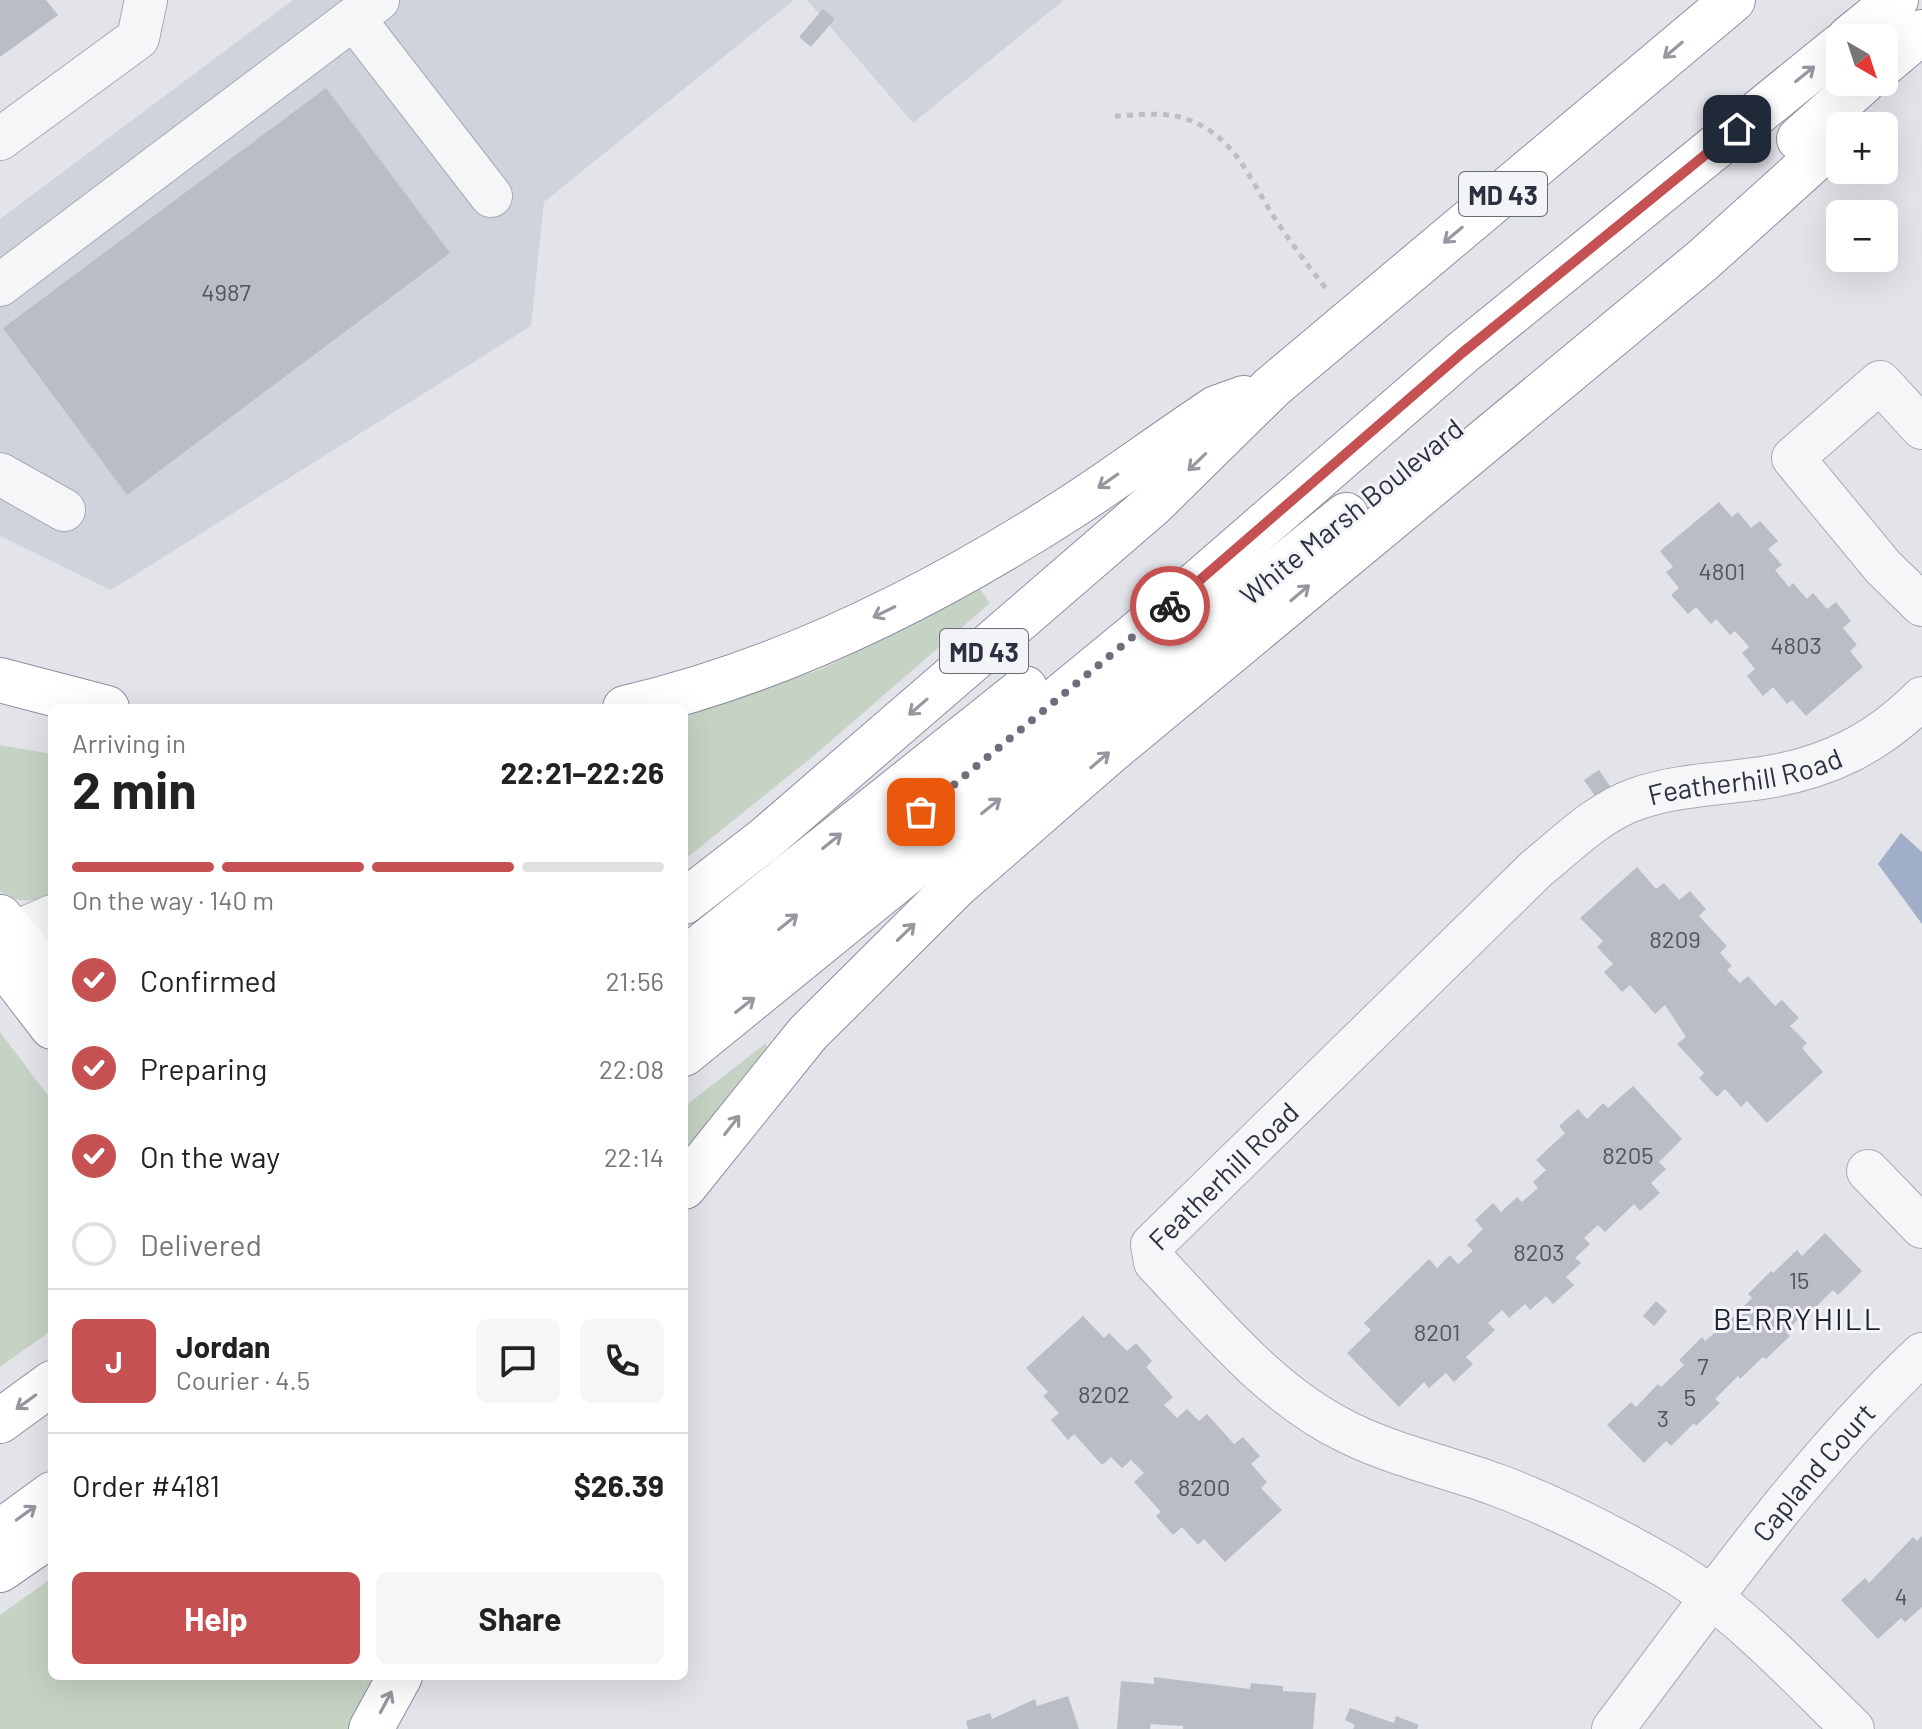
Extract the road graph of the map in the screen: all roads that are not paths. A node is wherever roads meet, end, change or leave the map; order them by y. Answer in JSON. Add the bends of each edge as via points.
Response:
{"nodes":[{"id":1,"x":146,"y":0,"type":"edge"},
{"id":2,"x":1733,"y":0,"type":"edge"},
{"id":3,"x":1896,"y":0,"type":"edge"},
{"id":4,"x":367,"y":10,"type":"edge"},
{"id":5,"x":1866,"y":24,"type":"edge"},
{"id":6,"x":1826,"y":57,"type":"edge"},
{"id":7,"x":1849,"y":96,"type":"edge"},
{"id":8,"x":0,"y":139,"type":"edge"},
{"id":9,"x":1826,"y":148,"type":"edge"},
{"id":10,"x":491,"y":196,"type":"dead end"},
{"id":11,"x":0,"y":285,"type":"edge"},
{"id":12,"x":1462,"y":353,"type":"junction"},
{"id":13,"x":1272,"y":387,"type":"junction"},
{"id":14,"x":1922,"y":428,"type":"edge"},
{"id":15,"x":0,"y":474,"type":"edge"},
{"id":16,"x":64,"y":510,"type":"dead end"},
{"id":17,"x":1922,"y":605,"type":"edge"},
{"id":18,"x":0,"y":680,"type":"edge"},
{"id":19,"x":1922,"y":698,"type":"edge"},
{"id":20,"x":92,"y":704,"type":"edge"},
{"id":21,"x":638,"y":704,"type":"edge"},
{"id":22,"x":0,"y":713,"type":"edge"},
{"id":23,"x":48,"y":720,"type":"edge"},
{"id":24,"x":688,"y":899,"type":"edge"},
{"id":25,"x":13,"y":933,"type":"edge"},
{"id":26,"x":688,"y":957,"type":"edge"},
{"id":27,"x":48,"y":976,"type":"edge"},
{"id":28,"x":688,"y":1003,"type":"edge"},
{"id":29,"x":48,"y":1017,"type":"edge"},
{"id":30,"x":688,"y":1051,"type":"edge"},
{"id":31,"x":1868,"y":1171,"type":"dead end"},
{"id":32,"x":688,"y":1182,"type":"edge"},
{"id":33,"x":1922,"y":1227,"type":"edge"},
{"id":34,"x":1922,"y":1354,"type":"edge"},
{"id":35,"x":48,"y":1386,"type":"edge"},
{"id":36,"x":0,"y":1421,"type":"edge"},
{"id":37,"x":48,"y":1497,"type":"edge"},
{"id":38,"x":0,"y":1532,"type":"edge"},
{"id":39,"x":48,"y":1537,"type":"edge"},
{"id":40,"x":0,"y":1570,"type":"edge"},
{"id":41,"x":1712,"y":1598,"type":"junction"},
{"id":42,"x":398,"y":1680,"type":"edge"},
{"id":43,"x":371,"y":1729,"type":"edge"},
{"id":44,"x":1613,"y":1729,"type":"edge"},
{"id":45,"x":1853,"y":1729,"type":"edge"}],
"edges":[{"from":1,"to":8,"type":"street","via":[[138,38]]},
{"from":2,"to":13,"type":"highway","number":"MD 43","one_way":true},
{"from":3,"to":5,"type":"highway"},
{"from":4,"to":10,"type":"street"},
{"from":4,"to":11,"type":"street"},
{"from":12,"to":6,"type":"highway","one_way":true},
{"from":30,"to":7,"type":"highway","name":"White Marsh Boulevard","one_way":true,"via":[[1700,226]]},
{"from":32,"to":9,"type":"highway","one_way":true,"via":[[835,1003],[957,885],[1112,750],[1713,252]]},
{"from":26,"to":12,"type":"highway","one_way":true,"via":[[1297,474]]},
{"from":28,"to":12,"type":"highway","one_way":true,"via":[[1174,603]]},
{"from":13,"to":21,"type":"highway","one_way":true,"via":[[1216,408],[1042,525],[914,597],[751,670]]},
{"from":13,"to":24,"type":"highway","number":"MD 43","one_way":true,"via":[[1153,504],[764,840]]},
{"from":14,"to":17,"type":"street","via":[[1880,382],[1793,458],[1883,567]]},
{"from":15,"to":16,"type":"street"},
{"from":18,"to":20,"type":"highway"},
{"from":19,"to":41,"type":"street","name":"Featherhill Road","via":[[1876,739],[1848,755],[1779,775],[1685,787],[1634,800],[1593,823],[1536,869],[1152,1245],[1155,1262],[1270,1380],[1310,1410],[1391,1451],[1497,1485],[1560,1512],[1613,1537]]},
{"from":22,"to":23,"type":"highway"},
{"from":25,"to":27,"type":"highway"},
{"from":25,"to":29,"type":"highway"},
{"from":31,"to":33,"type":"street"},
{"from":34,"to":41,"type":"street","name":"Capland Court","via":[[1824,1453]]},
{"from":35,"to":36,"type":"highway","one_way":true},
{"from":38,"to":37,"type":"highway","one_way":true},
{"from":39,"to":40,"type":"highway"},
{"from":41,"to":44,"type":"street","name":"Capland Court"},
{"from":41,"to":45,"type":"street","name":"Featherhill Road"},
{"from":43,"to":42,"type":"highway","one_way":true}]}
